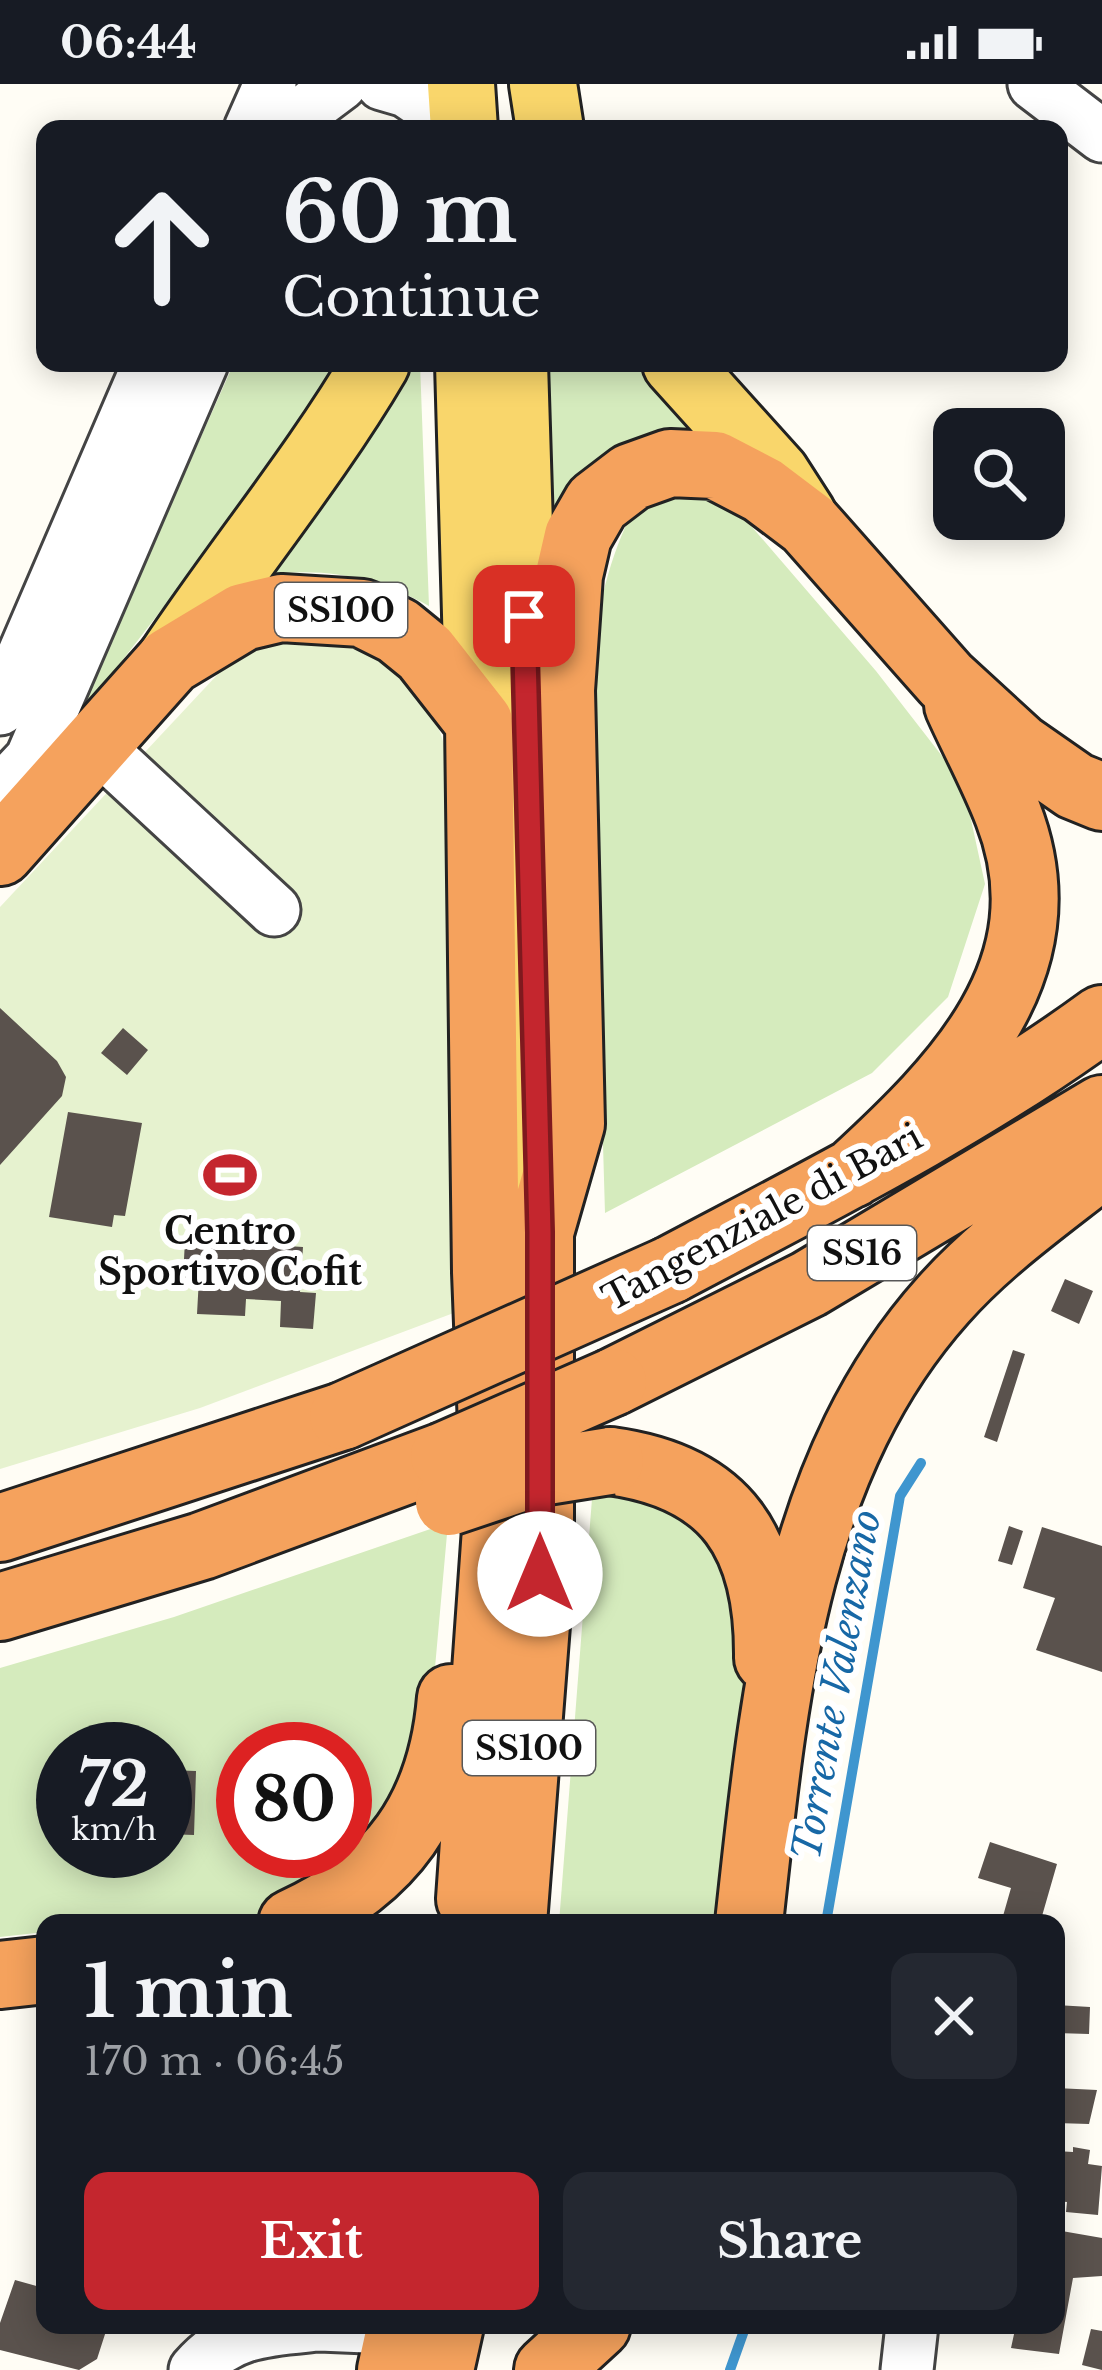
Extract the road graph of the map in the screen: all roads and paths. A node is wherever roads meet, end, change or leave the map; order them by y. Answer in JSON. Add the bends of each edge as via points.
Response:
{"nodes":[{"id":1,"x":270,"y":84,"type":"edge"},
{"id":2,"x":341,"y":84,"type":"edge"},
{"id":3,"x":382,"y":84,"type":"edge"},
{"id":4,"x":461,"y":84,"type":"edge"},
{"id":5,"x":501,"y":84,"type":"edge"},
{"id":6,"x":543,"y":84,"type":"edge"},
{"id":7,"x":1034,"y":84,"type":"edge"},
{"id":8,"x":254,"y":120,"type":"edge"},
{"id":9,"x":307,"y":120,"type":"edge"},
{"id":10,"x":450,"y":120,"type":"edge"},
{"id":11,"x":463,"y":120,"type":"edge"},
{"id":12,"x":503,"y":120,"type":"edge"},
{"id":13,"x":549,"y":120,"type":"edge"},
{"id":14,"x":1102,"y":136,"type":"edge"},
{"id":15,"x":145,"y":372,"type":"edge"},
{"id":16,"x":198,"y":372,"type":"edge"},
{"id":17,"x":371,"y":372,"type":"edge"},
{"id":18,"x":470,"y":372,"type":"edge"},
{"id":19,"x":514,"y":372,"type":"edge"},
{"id":20,"x":684,"y":372,"type":"edge"},
{"id":21,"x":811,"y":530,"type":"junction"},
{"id":22,"x":170,"y":661,"type":"junction"},
{"id":23,"x":941,"y":674,"type":"junction"},
{"id":24,"x":0,"y":709,"type":"edge"},
{"id":25,"x":479,"y":722,"type":"junction"},
{"id":26,"x":96,"y":745,"type":"junction"},
{"id":27,"x":0,"y":792,"type":"edge"},
{"id":28,"x":1102,"y":797,"type":"edge"},
{"id":29,"x":0,"y":852,"type":"edge"},
{"id":30,"x":274,"y":910,"type":"dead end"},
{"id":31,"x":1102,"y":1019,"type":"edge"},
{"id":32,"x":1102,"y":1108,"type":"edge"},
{"id":33,"x":1102,"y":1164,"type":"edge"},
{"id":34,"x":852,"y":1174,"type":"junction"},
{"id":35,"x":540,"y":1232,"type":"junction"},
{"id":36,"x":343,"y":1416,"type":"junction"},
{"id":37,"x":0,"y":1487,"type":"edge"},
{"id":38,"x":482,"y":1515,"type":"junction"},
{"id":39,"x":0,"y":1528,"type":"edge"},
{"id":40,"x":0,"y":1607,"type":"edge"},
{"id":41,"x":768,"y":1752,"type":"junction"},
{"id":42,"x":310,"y":1914,"type":"edge"},
{"id":43,"x":466,"y":1914,"type":"edge"},
{"id":44,"x":512,"y":1914,"type":"edge"},
{"id":45,"x":545,"y":1914,"type":"edge"},
{"id":46,"x":750,"y":1914,"type":"edge"},
{"id":47,"x":36,"y":1971,"type":"edge"},
{"id":48,"x":0,"y":1975,"type":"edge"},
{"id":49,"x":244,"y":2334,"type":"edge"},
{"id":50,"x":298,"y":2334,"type":"edge"},
{"id":51,"x":448,"y":2334,"type":"edge"},
{"id":52,"x":587,"y":2334,"type":"edge"},
{"id":53,"x":910,"y":2334,"type":"edge"},
{"id":54,"x":361,"y":2338,"type":"edge"},
{"id":55,"x":195,"y":2370,"type":"edge"},
{"id":56,"x":440,"y":2370,"type":"edge"},
{"id":57,"x":548,"y":2370,"type":"edge"},
{"id":58,"x":907,"y":2370,"type":"edge"}],
"edges":[{"from":1,"to":8,"type":"street"},
{"from":2,"to":9,"type":"street"},
{"from":3,"to":10,"type":"street"},
{"from":4,"to":11,"type":"main road"},
{"from":5,"to":12,"type":"main road"},
{"from":6,"to":13,"type":"main road"},
{"from":7,"to":14,"type":"street"},
{"from":15,"to":24,"type":"street"},
{"from":16,"to":27,"type":"street","via":[[32,759]]},
{"from":17,"to":22,"type":"main road"},
{"from":18,"to":25,"type":"main road","number":"SS100"},
{"from":19,"to":35,"type":"main road","number":"SS100"},
{"from":20,"to":21,"type":"main road","via":[[776,474]]},
{"from":21,"to":23,"type":"highway"},
{"from":21,"to":35,"type":"highway","number":"SS100","via":[[763,490],[715,465],[670,463],[631,477],[596,503],[578,536],[561,690],[571,1124]]},
{"from":22,"to":25,"type":"highway","number":"SS100","via":[[243,617],[281,608],[362,613],[425,653]]},
{"from":22,"to":26,"type":"highway"},
{"from":23,"to":28,"type":"highway","via":[[1019,747]]},
{"from":23,"to":34,"type":"highway","via":[[1010,817],[1024,912],[1017,961],[992,1020],[933,1099]]},
{"from":25,"to":38,"type":"highway","number":"SS100"},
{"from":26,"to":29,"type":"highway"},
{"from":26,"to":30,"type":"street"},
{"from":31,"to":34,"type":"highway","name":"Tangenziale di Bari","number":"SS16"},
{"from":32,"to":38,"type":"highway","name":"Tangenziale di Bari","number":"SS16","bridge":true,"via":[[809,1284],[613,1382]]},
{"from":33,"to":41,"type":"highway","via":[[943,1300],[884,1378],[814,1529]]},
{"from":34,"to":36,"type":"highway","name":"Tangenziale di Bari","number":"SS16","bridge":true,"via":[[670,1270]]},
{"from":35,"to":38,"type":"highway","number":"SS100"},
{"from":36,"to":37,"type":"highway","via":[[203,1426]]},
{"from":36,"to":39,"type":"highway","name":"Tangenziale di Bari","number":"SS16"},
{"from":38,"to":40,"type":"highway","name":"Tangenziale di Bari","number":"SS16","via":[[202,1546]]},
{"from":38,"to":41,"type":"highway","bridge":true,"via":[[535,1473],[610,1461],[659,1467],[700,1490],[734,1521],[768,1613]]},
{"from":38,"to":42,"type":"highway","via":[[460,1598],[448,1737],[428,1801],[356,1891]]},
{"from":38,"to":43,"type":"highway","number":"SS100"},
{"from":38,"to":44,"type":"highway","number":"SS100"},
{"from":38,"to":45,"type":"highway","via":[[565,1695]]},
{"from":41,"to":46,"type":"highway"},
{"from":47,"to":48,"type":"highway"},
{"from":49,"to":55,"type":"street","via":[[215,2347]]},
{"from":50,"to":54,"type":"street"},
{"from":51,"to":56,"type":"highway"},
{"from":52,"to":57,"type":"highway"},
{"from":53,"to":58,"type":"street"}]}
